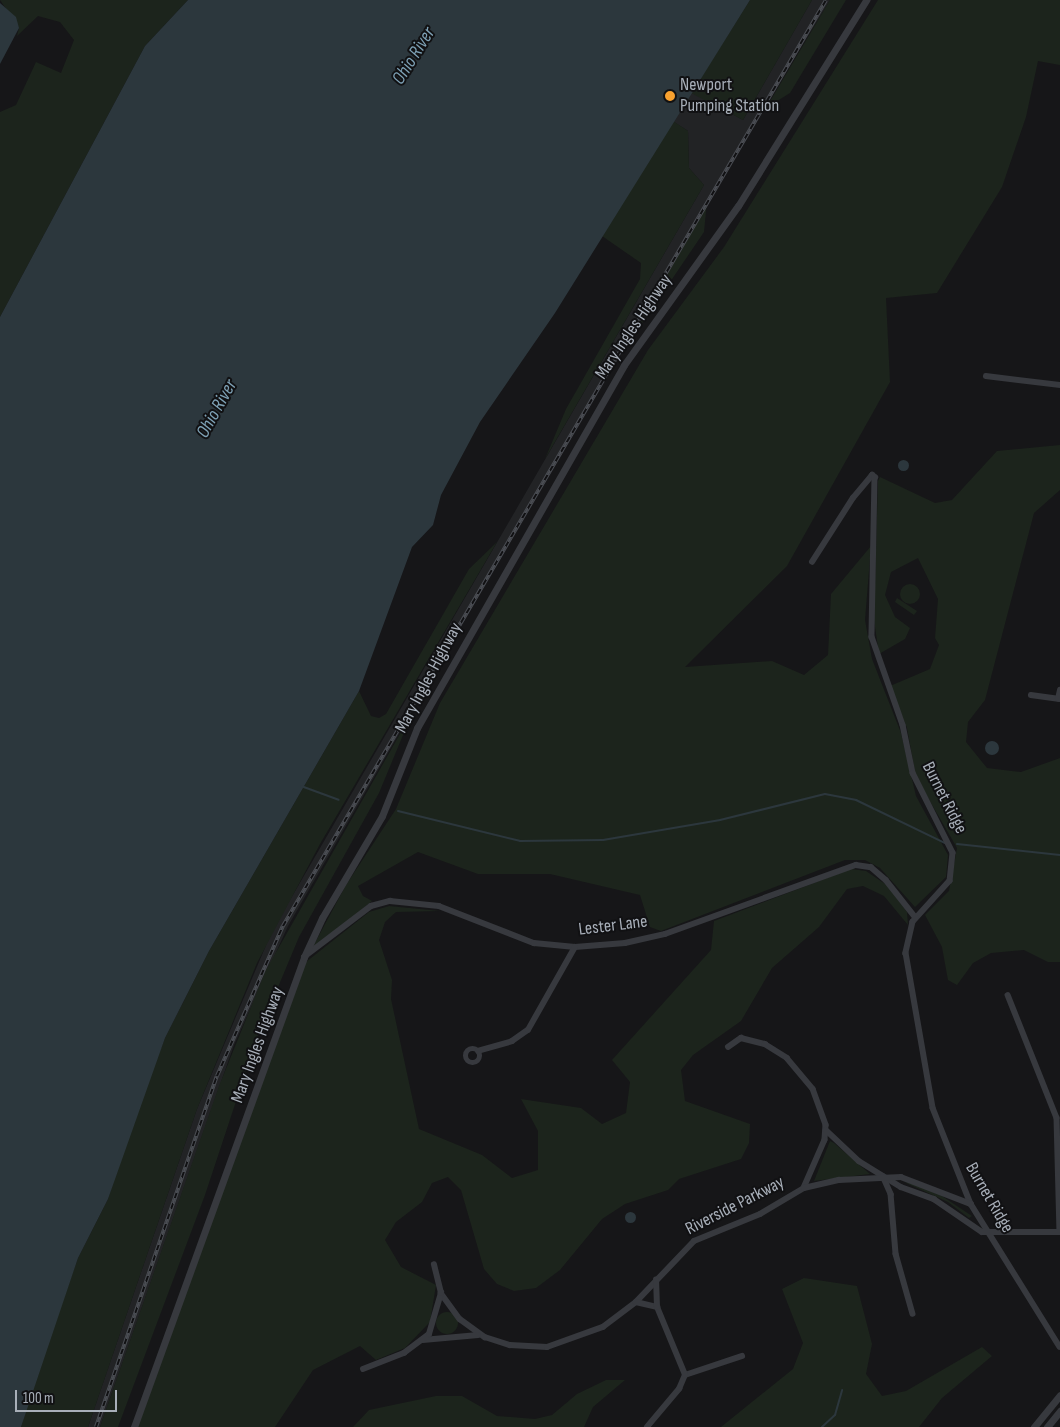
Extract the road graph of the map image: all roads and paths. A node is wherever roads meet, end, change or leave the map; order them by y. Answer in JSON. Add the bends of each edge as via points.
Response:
{"nodes":[{"id":1,"x":866,"y":0,"type":"edge"},
{"id":2,"x":986,"y":376,"type":"dead end"},
{"id":3,"x":1060,"y":385,"type":"edge"},
{"id":4,"x":812,"y":562,"type":"dead end"},
{"id":5,"x":1060,"y":690,"type":"edge"},
{"id":6,"x":1031,"y":695,"type":"dead end"},
{"id":7,"x":1059,"y":699,"type":"edge"},
{"id":8,"x":916,"y":918,"type":"junction"},
{"id":9,"x":575,"y":947,"type":"junction"},
{"id":10,"x":304,"y":957,"type":"junction"},
{"id":11,"x":1008,"y":995,"type":"dead end"},
{"id":12,"x":728,"y":1047,"type":"dead end"},
{"id":13,"x":478,"y":1051,"type":"dead end"},
{"id":14,"x":826,"y":1130,"type":"junction"},
{"id":15,"x":882,"y":1176,"type":"junction"},
{"id":16,"x":804,"y":1188,"type":"junction"},
{"id":17,"x":971,"y":1204,"type":"junction"},
{"id":18,"x":990,"y":1232,"type":"junction"},
{"id":19,"x":1060,"y":1232,"type":"edge"},
{"id":20,"x":434,"y":1265,"type":"dead end"},
{"id":21,"x":656,"y":1280,"type":"junction"},
{"id":22,"x":441,"y":1293,"type":"junction"},
{"id":23,"x":636,"y":1302,"type":"junction"},
{"id":24,"x":658,"y":1307,"type":"junction"},
{"id":25,"x":914,"y":1314,"type":"dead end"},
{"id":26,"x":485,"y":1337,"type":"junction"},
{"id":27,"x":423,"y":1340,"type":"junction"},
{"id":28,"x":1060,"y":1347,"type":"edge"},
{"id":29,"x":742,"y":1356,"type":"dead end"},
{"id":30,"x":363,"y":1369,"type":"dead end"},
{"id":31,"x":685,"y":1375,"type":"junction"},
{"id":32,"x":1060,"y":1396,"type":"edge"},
{"id":33,"x":1060,"y":1411,"type":"edge"},
{"id":34,"x":134,"y":1427,"type":"edge"},
{"id":35,"x":647,"y":1427,"type":"edge"},
{"id":36,"x":1034,"y":1427,"type":"edge"},
{"id":37,"x":1047,"y":1427,"type":"edge"}],
"edges":[{"from":1,"to":10,"type":"street","name":"Mary Ingles Highway","via":[[738,206],[624,365],[430,703],[382,816],[322,918]]},
{"from":2,"to":3,"type":"street"},
{"from":4,"to":8,"type":"street","name":"Burnet Ridge","via":[[853,498],[872,475],[875,477],[872,637],[903,725],[913,773],[953,853],[950,881]]},
{"from":5,"to":7,"type":"street"},
{"from":6,"to":7,"type":"street"},
{"from":8,"to":9,"type":"street","name":"Lester Lane","via":[[886,880],[871,867],[856,865],[651,939]]},
{"from":8,"to":17,"type":"street","name":"Burnet Ridge","via":[[910,930],[906,962],[926,1073],[945,1148]]},
{"from":9,"to":10,"type":"street","name":"Lester Lane","via":[[526,941],[439,906],[394,901],[371,906]]},
{"from":9,"to":13,"type":"street","via":[[528,1030],[512,1041]]},
{"from":10,"to":34,"type":"street","name":"Mary Ingles Highway"},
{"from":11,"to":19,"type":"street","via":[[1057,1118]]},
{"from":12,"to":14,"type":"street","via":[[747,1039],[787,1058],[813,1089]]},
{"from":14,"to":15,"type":"street","via":[[852,1156]]},
{"from":14,"to":16,"type":"street","via":[[821,1158]]},
{"from":15,"to":16,"type":"street","name":"Riverside Parkway"},
{"from":15,"to":17,"type":"street","name":"Riverside Parkway","via":[[917,1180]]},
{"from":15,"to":18,"type":"street","via":[[934,1199],[974,1228]]},
{"from":15,"to":25,"type":"street","via":[[891,1194],[896,1254]]},
{"from":16,"to":21,"type":"street","name":"Riverside Parkway","via":[[760,1214],[694,1241]]},
{"from":17,"to":18,"type":"street","name":"Burnet Ridge"},
{"from":18,"to":19,"type":"street"},
{"from":18,"to":28,"type":"street","name":"Burnet Ridge"},
{"from":20,"to":22,"type":"street","name":"Riverside Parkway"},
{"from":21,"to":23,"type":"street","name":"Riverside Parkway"},
{"from":21,"to":24,"type":"street"},
{"from":22,"to":26,"type":"street","name":"Riverside Parkway","via":[[460,1319]]},
{"from":22,"to":27,"type":"street","name":"Riverside Parkway","via":[[436,1318]]},
{"from":23,"to":24,"type":"street"},
{"from":23,"to":26,"type":"street","name":"Riverside Parkway","via":[[603,1327],[561,1344],[520,1346]]},
{"from":24,"to":31,"type":"street"},
{"from":26,"to":27,"type":"street","name":"Riverside Parkway","via":[[458,1334]]},
{"from":27,"to":30,"type":"street","name":"Riverside Parkway"},
{"from":29,"to":31,"type":"street"},
{"from":31,"to":35,"type":"street","via":[[679,1389]]},
{"from":32,"to":36,"type":"street"},
{"from":33,"to":37,"type":"street"}]}
